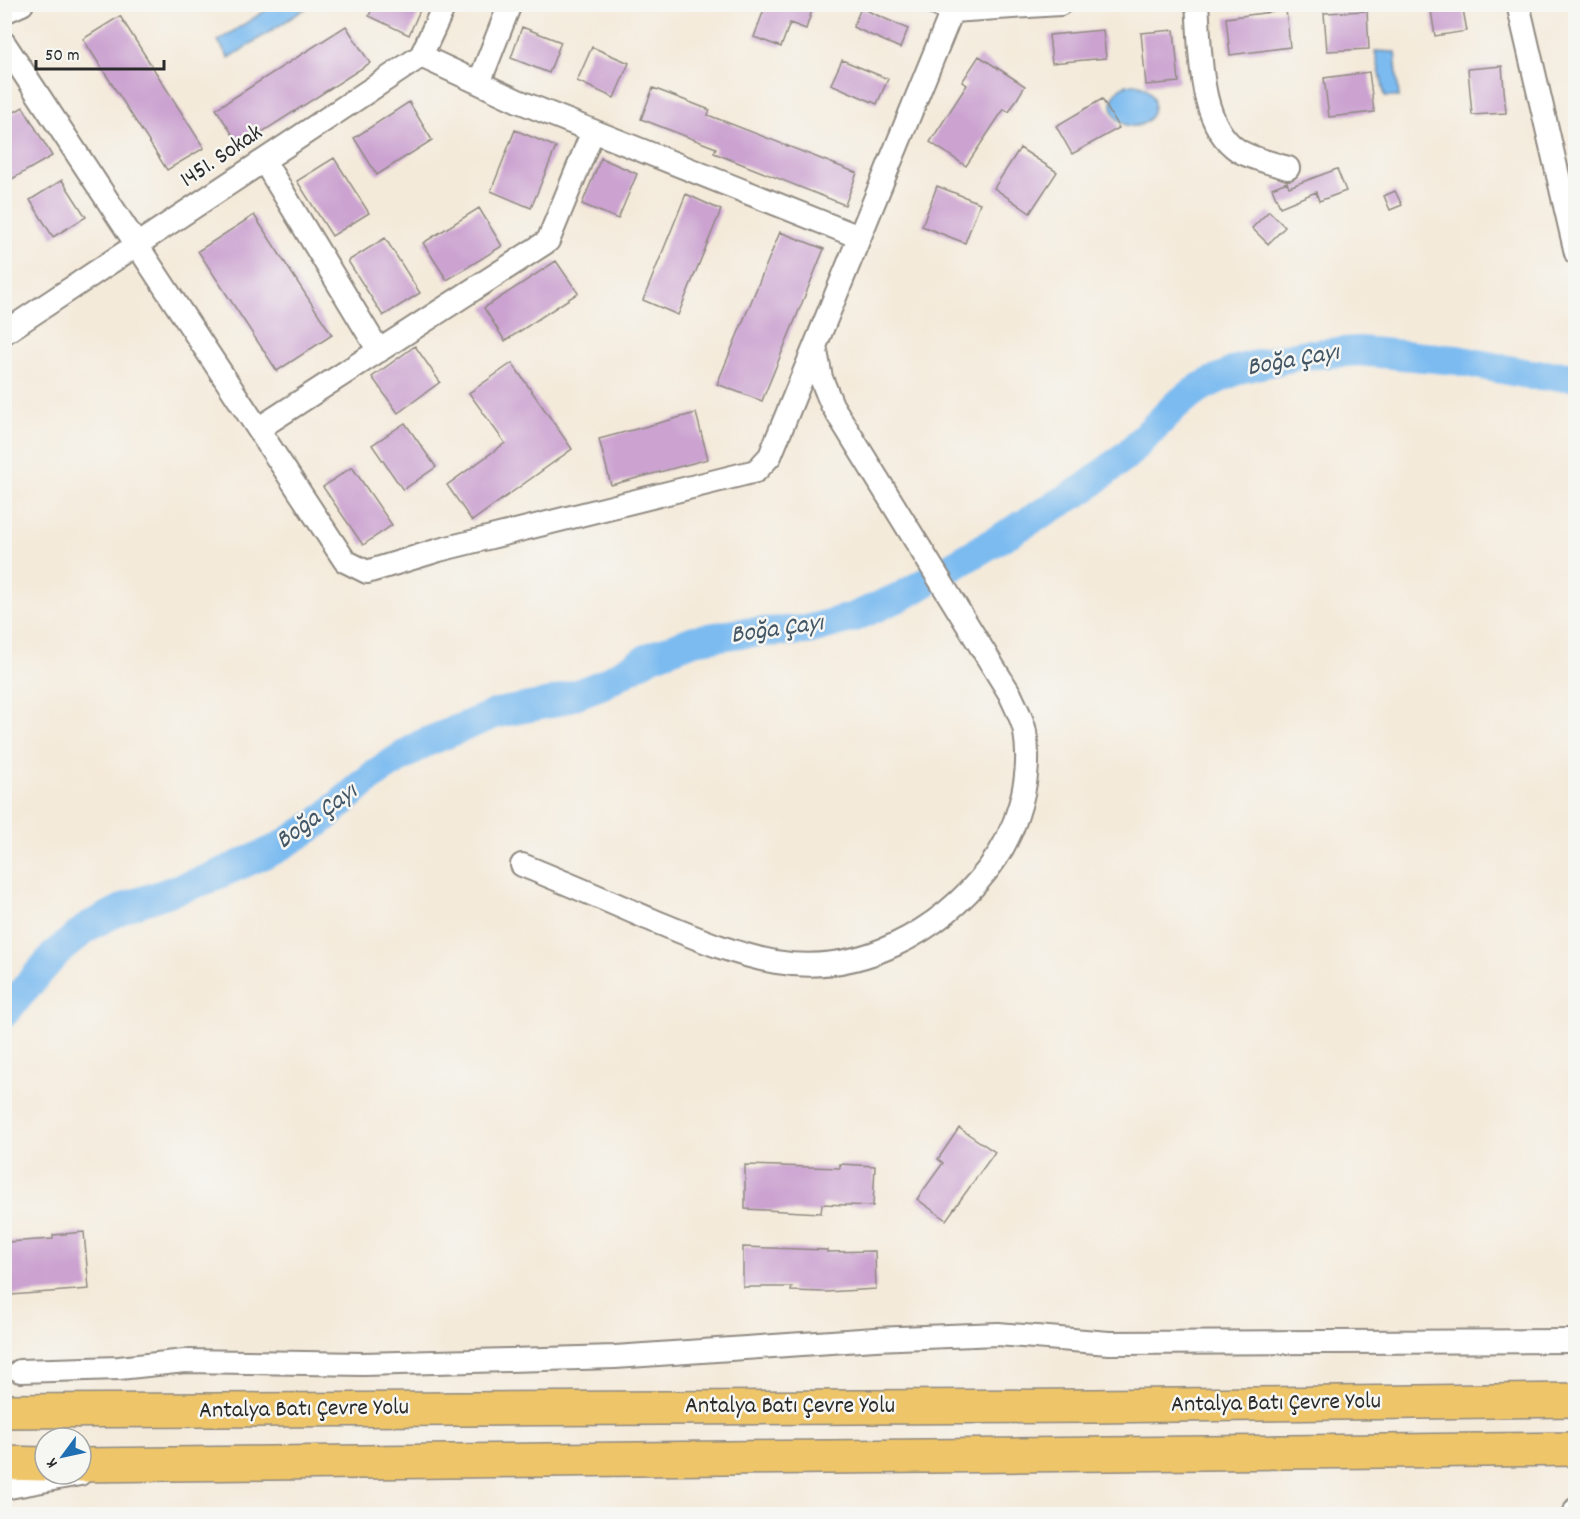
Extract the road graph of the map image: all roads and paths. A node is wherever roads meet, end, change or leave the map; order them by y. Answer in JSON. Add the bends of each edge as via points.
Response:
{"nodes":[{"id":1,"x":22,"y":4,"type":"edge"},
{"id":2,"x":445,"y":4,"type":"edge"},
{"id":3,"x":510,"y":4,"type":"edge"},
{"id":4,"x":1060,"y":4,"type":"edge"},
{"id":5,"x":1197,"y":4,"type":"edge"},
{"id":6,"x":1518,"y":4,"type":"edge"},
{"id":7,"x":944,"y":8,"type":"edge"},
{"id":8,"x":4,"y":12,"type":"edge"},
{"id":9,"x":4,"y":43,"type":"edge"},
{"id":10,"x":421,"y":56,"type":"junction"},
{"id":11,"x":479,"y":83,"type":"junction"},
{"id":12,"x":593,"y":131,"type":"junction"},
{"id":13,"x":264,"y":161,"type":"junction"},
{"id":14,"x":1287,"y":168,"type":"dead end"},
{"id":15,"x":859,"y":237,"type":"junction"},
{"id":16,"x":138,"y":246,"type":"junction"},
{"id":17,"x":1575,"y":253,"type":"edge"},
{"id":18,"x":4,"y":333,"type":"edge"},
{"id":19,"x":815,"y":346,"type":"junction"},
{"id":20,"x":379,"y":351,"type":"junction"},
{"id":21,"x":258,"y":429,"type":"junction"},
{"id":22,"x":522,"y":865,"type":"dead end"},
{"id":23,"x":1575,"y":1341,"type":"edge"},
{"id":24,"x":20,"y":1371,"type":"dead end"},
{"id":25,"x":1575,"y":1400,"type":"edge"},
{"id":26,"x":4,"y":1411,"type":"edge"},
{"id":27,"x":1572,"y":1449,"type":"edge"},
{"id":28,"x":4,"y":1463,"type":"edge"},
{"id":29,"x":33,"y":1464,"type":"edge"},
{"id":30,"x":93,"y":1465,"type":"edge"},
{"id":31,"x":123,"y":1466,"type":"junction"},
{"id":32,"x":93,"y":1472,"type":"edge"},
{"id":33,"x":33,"y":1483,"type":"edge"},
{"id":34,"x":4,"y":1488,"type":"edge"},
{"id":35,"x":1575,"y":1509,"type":"edge"},
{"id":36,"x":1574,"y":1515,"type":"edge"}],
"edges":[{"from":1,"to":8,"type":"street"},
{"from":2,"to":10,"type":"street"},
{"from":3,"to":11,"type":"street"},
{"from":4,"to":7,"type":"street"},
{"from":5,"to":14,"type":"street","via":[[1207,102],[1214,122],[1239,150]]},
{"from":6,"to":17,"type":"street"},
{"from":7,"to":15,"type":"street"},
{"from":9,"to":16,"type":"street"},
{"from":10,"to":11,"type":"street"},
{"from":10,"to":13,"type":"street","name":"1451. Sokak"},
{"from":11,"to":12,"type":"street"},
{"from":12,"to":15,"type":"street"},
{"from":12,"to":20,"type":"street","via":[[548,241]]},
{"from":13,"to":16,"type":"street","name":"1451. Sokak"},
{"from":13,"to":20,"type":"street"},
{"from":15,"to":19,"type":"street"},
{"from":16,"to":18,"type":"street","name":"1451. Sokak"},
{"from":16,"to":21,"type":"street"},
{"from":19,"to":21,"type":"street","via":[[770,456],[756,471],[439,550],[367,572],[345,561]]},
{"from":19,"to":22,"type":"street","via":[[820,378],[832,405],[1010,694],[1025,731],[1026,774],[1017,816],[1001,852],[972,890],[939,919],[901,944],[860,959],[821,964],[777,962],[711,945]]},
{"from":20,"to":21,"type":"street"},
{"from":23,"to":24,"type":"street","via":[[1109,1343],[998,1334],[615,1358],[363,1364],[185,1361]]},
{"from":25,"to":26,"type":"highway","name":"Antalya Batı Çevre Yolu"},
{"from":27,"to":31,"type":"highway"},
{"from":28,"to":29,"type":"highway"},
{"from":30,"to":31,"type":"highway"},
{"from":31,"to":32,"type":"street"},
{"from":33,"to":34,"type":"street"},
{"from":35,"to":36,"type":"street"}]}
